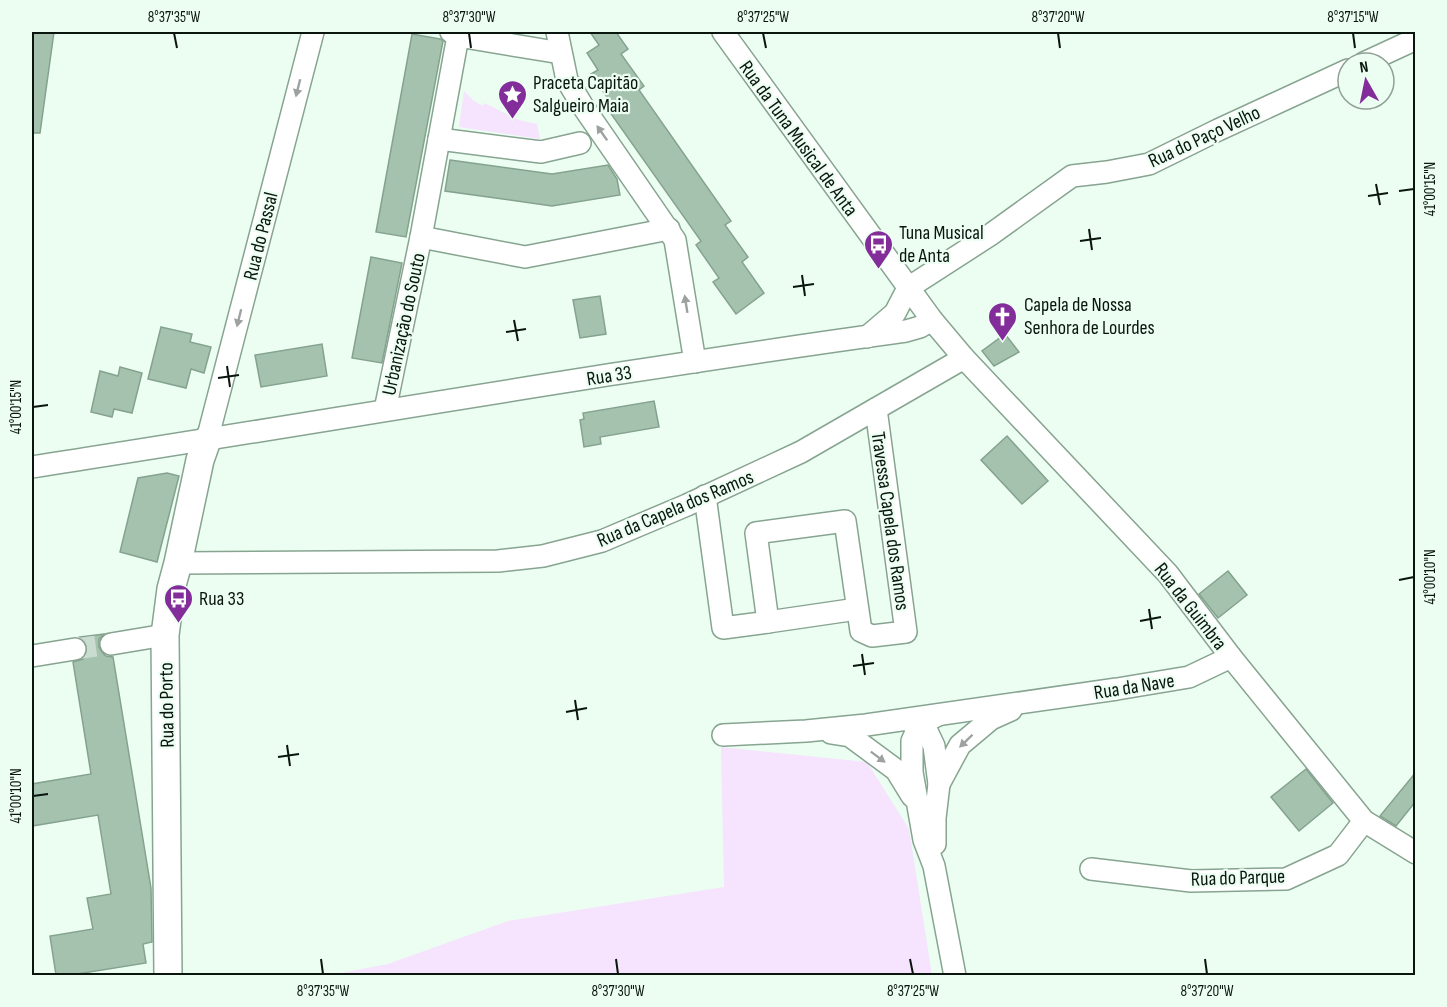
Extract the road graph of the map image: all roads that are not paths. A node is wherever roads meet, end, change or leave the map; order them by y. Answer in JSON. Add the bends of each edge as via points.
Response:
{"nodes":[{"id":1,"x":312,"y":32,"type":"edge"},
{"id":2,"x":557,"y":32,"type":"edge"},
{"id":3,"x":723,"y":32,"type":"edge"},
{"id":4,"x":454,"y":34,"type":"edge"},
{"id":5,"x":1416,"y":39,"type":"edge"},
{"id":6,"x":1390,"y":51,"type":"edge"},
{"id":7,"x":561,"y":53,"type":"junction"},
{"id":8,"x":1336,"y":76,"type":"edge"},
{"id":9,"x":439,"y":139,"type":"junction"},
{"id":10,"x":580,"y":143,"type":"dead end"},
{"id":11,"x":669,"y":229,"type":"junction"},
{"id":12,"x":421,"y":237,"type":"junction"},
{"id":13,"x":908,"y":288,"type":"junction"},
{"id":14,"x":932,"y":320,"type":"junction"},
{"id":15,"x":867,"y":337,"type":"junction"},
{"id":16,"x":964,"y":358,"type":"junction"},
{"id":17,"x":695,"y":362,"type":"junction"},
{"id":18,"x":386,"y":410,"type":"junction"},
{"id":19,"x":876,"y":410,"type":"junction"},
{"id":20,"x":207,"y":440,"type":"junction"},
{"id":21,"x":32,"y":466,"type":"edge"},
{"id":22,"x":705,"y":496,"type":"junction"},
{"id":23,"x":178,"y":563,"type":"junction"},
{"id":24,"x":857,"y":609,"type":"junction"},
{"id":25,"x":768,"y":622,"type":"junction"},
{"id":26,"x":165,"y":635,"type":"junction"},
{"id":27,"x":111,"y":644,"type":"tunnel mouth"},
{"id":28,"x":75,"y":649,"type":"tunnel mouth"},
{"id":29,"x":32,"y":656,"type":"edge"},
{"id":30,"x":1231,"y":657,"type":"junction"},
{"id":31,"x":1034,"y":701,"type":"junction"},
{"id":32,"x":920,"y":719,"type":"junction"},
{"id":33,"x":806,"y":731,"type":"junction"},
{"id":34,"x":723,"y":735,"type":"dead end"},
{"id":35,"x":939,"y":783,"type":"junction"},
{"id":36,"x":919,"y":813,"type":"junction"},
{"id":37,"x":1364,"y":821,"type":"junction"},
{"id":38,"x":1416,"y":853,"type":"edge"},
{"id":39,"x":934,"y":866,"type":"junction"},
{"id":40,"x":1091,"y":870,"type":"dead end"},
{"id":41,"x":168,"y":975,"type":"edge"},
{"id":42,"x":955,"y":975,"type":"edge"}],
"edges":[{"from":1,"to":20,"type":"street","name":"Rua do Passal","one_way":true},
{"from":2,"to":7,"type":"street"},
{"from":3,"to":13,"type":"street","name":"Rua da Tuna Musical de Anta"},
{"from":4,"to":7,"type":"street","name":"Urbanização do Souto"},
{"from":4,"to":9,"type":"street","name":"Urbanização do Souto"},
{"from":5,"to":6,"type":"street"},
{"from":11,"to":7,"type":"street","one_way":true,"via":[[582,105],[567,80]]},
{"from":8,"to":13,"type":"street","name":"Rua do Paço Velho","via":[[1149,164],[1072,176]]},
{"from":9,"to":10,"type":"street","via":[[542,152]]},
{"from":9,"to":12,"type":"street","name":"Urbanização do Souto"},
{"from":11,"to":12,"type":"street","name":"Urbanização do Souto","via":[[525,257]]},
{"from":17,"to":11,"type":"street","one_way":true,"via":[[675,240]]},
{"from":12,"to":18,"type":"street","name":"Urbanização do Souto"},
{"from":13,"to":14,"type":"street","name":"Rua da Tuna Musical de Anta"},
{"from":13,"to":15,"type":"street","via":[[895,313]]},
{"from":14,"to":15,"type":"street","name":"Rua 33","via":[[906,331]]},
{"from":14,"to":16,"type":"street","name":"Rua da Tuna Musical de Anta"},
{"from":15,"to":17,"type":"street","name":"Rua 33"},
{"from":16,"to":19,"type":"street","name":"Rua da Capela dos Ramos"},
{"from":16,"to":30,"type":"street","name":"Rua da Guimbra","via":[[1168,574]]},
{"from":17,"to":18,"type":"street","name":"Rua 33"},
{"from":18,"to":20,"type":"street","name":"Rua 33"},
{"from":19,"to":22,"type":"street","name":"Rua da Capela dos Ramos","via":[[801,452]]},
{"from":19,"to":24,"type":"street","name":"Travessa Capela dos Ramos","via":[[906,632],[872,636],[861,631]]},
{"from":20,"to":21,"type":"street","name":"Rua 33"},
{"from":20,"to":23,"type":"main road","name":"Rua do Porto"},
{"from":22,"to":23,"type":"street","name":"Rua da Capela dos Ramos","via":[[603,542],[543,556],[486,562]]},
{"from":22,"to":25,"type":"street","via":[[723,628]]},
{"from":23,"to":26,"type":"main road","name":"Rua do Porto"},
{"from":24,"to":25,"type":"street"},
{"from":24,"to":25,"type":"street","via":[[845,521],[756,533]]},
{"from":26,"to":27,"type":"street"},
{"from":26,"to":41,"type":"main road","name":"Rua do Porto"},
{"from":28,"to":29,"type":"street"},
{"from":30,"to":31,"type":"street","name":"Rua da Nave","via":[[1189,677]]},
{"from":30,"to":37,"type":"street","name":"Rua da Guimbra"},
{"from":31,"to":32,"type":"street","name":"Rua da Nave"},
{"from":31,"to":35,"type":"street","name":"Rua da Nave","one_way":true,"via":[[991,719],[968,738]]},
{"from":32,"to":33,"type":"street","name":"Rua da Nave"},
{"from":32,"to":35,"type":"street","name":"Rua da Nave","via":[[934,746]]},
{"from":32,"to":36,"type":"street","name":"Rua da Nave","via":[[912,741]]},
{"from":33,"to":34,"type":"street","name":"Rua da Nave"},
{"from":33,"to":36,"type":"street","name":"Rua da Nave","one_way":true,"via":[[850,736],[896,770]]},
{"from":35,"to":39,"type":"street","name":"Rua da Nave"},
{"from":36,"to":39,"type":"street","name":"Rua da Nave"},
{"from":37,"to":38,"type":"street","name":"Rua da Guimbra"},
{"from":37,"to":40,"type":"street","name":"Rua do Parque","via":[[1338,855],[1286,879],[1191,881]]},
{"from":39,"to":42,"type":"street","name":"Rua da Nave"}]}
